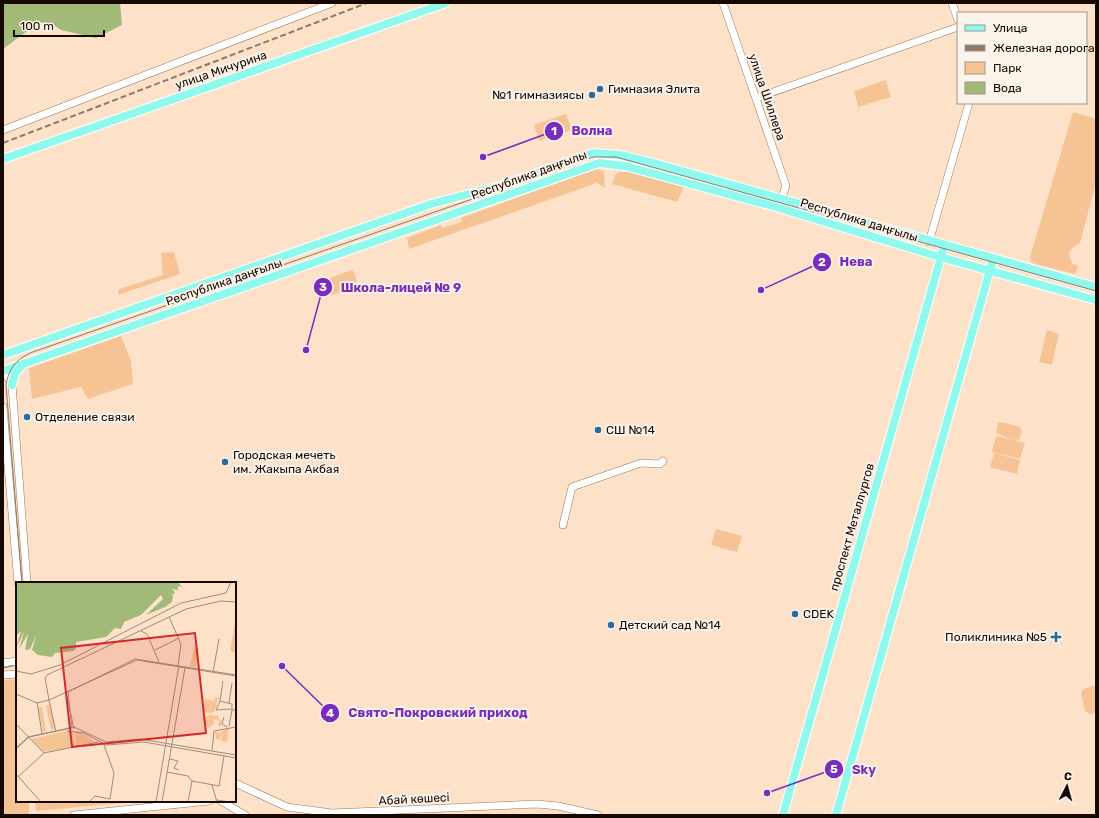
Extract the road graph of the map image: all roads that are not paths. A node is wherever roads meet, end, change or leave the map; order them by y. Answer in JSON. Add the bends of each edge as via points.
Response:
{"nodes":[{"id":1,"x":332,"y":3,"type":"edge"},
{"id":2,"x":446,"y":3,"type":"edge"},
{"id":3,"x":723,"y":3,"type":"edge"},
{"id":4,"x":952,"y":3,"type":"edge"},
{"id":5,"x":957,"y":17,"type":"edge"},
{"id":6,"x":957,"y":27,"type":"edge"},
{"id":7,"x":756,"y":98,"type":"junction"},
{"id":8,"x":969,"y":104,"type":"edge"},
{"id":9,"x":3,"y":130,"type":"edge"},
{"id":10,"x":3,"y":159,"type":"edge"},
{"id":11,"x":781,"y":199,"type":"junction"},
{"id":12,"x":929,"y":242,"type":"junction"},
{"id":13,"x":944,"y":246,"type":"junction"},
{"id":14,"x":940,"y":257,"type":"junction"},
{"id":15,"x":993,"y":259,"type":"junction"},
{"id":16,"x":990,"y":271,"type":"junction"},
{"id":17,"x":1096,"y":287,"type":"edge"},
{"id":18,"x":1096,"y":300,"type":"edge"},
{"id":19,"x":3,"y":355,"type":"edge"},
{"id":20,"x":22,"y":364,"type":"junction"},
{"id":21,"x":3,"y":371,"type":"edge"},
{"id":22,"x":12,"y":385,"type":"junction"},
{"id":23,"x":3,"y":407,"type":"edge"},
{"id":24,"x":663,"y":462,"type":"dead end"},
{"id":25,"x":563,"y":525,"type":"dead end"},
{"id":26,"x":18,"y":582,"type":"edge"},
{"id":27,"x":27,"y":582,"type":"edge"},
{"id":28,"x":16,"y":660,"type":"edge"},
{"id":29,"x":3,"y":663,"type":"edge"},
{"id":30,"x":16,"y":674,"type":"edge"},
{"id":31,"x":3,"y":675,"type":"edge"},
{"id":32,"x":236,"y":783,"type":"edge"},
{"id":33,"x":199,"y":802,"type":"edge"},
{"id":34,"x":223,"y":802,"type":"edge"},
{"id":35,"x":287,"y":807,"type":"junction"},
{"id":36,"x":74,"y":815,"type":"edge"},
{"id":37,"x":245,"y":815,"type":"edge"},
{"id":38,"x":284,"y":815,"type":"edge"},
{"id":39,"x":598,"y":815,"type":"edge"},
{"id":40,"x":783,"y":815,"type":"edge"},
{"id":41,"x":836,"y":815,"type":"edge"}],
"edges":[{"from":1,"to":9,"type":"street"},
{"from":2,"to":10,"type":"main road","name":"улица Мичурина"},
{"from":3,"to":7,"type":"street","name":"улица Шиллера"},
{"from":4,"to":5,"type":"street"},
{"from":6,"to":7,"type":"street"},
{"from":7,"to":11,"type":"street","name":"улица Шиллера","via":[[786,186]]},
{"from":8,"to":12,"type":"street"},
{"from":11,"to":12,"type":"main road","name":"Республика даңғылы"},
{"from":11,"to":19,"type":"main road","name":"Республика даңғылы","via":[[620,155],[593,153],[506,184],[431,204]]},
{"from":12,"to":13,"type":"main road","name":"Республика даңғылы"},
{"from":13,"to":14,"type":"main road","name":"проспект Металлургов"},
{"from":13,"to":15,"type":"main road","name":"Республика даңғылы"},
{"from":14,"to":16,"type":"main road","name":"Республика даңғылы"},
{"from":14,"to":20,"type":"main road","name":"Республика даңғылы","via":[[776,207],[625,166],[599,163]]},
{"from":14,"to":40,"type":"main road","name":"проспект Металлургов"},
{"from":15,"to":16,"type":"main road"},
{"from":15,"to":17,"type":"main road","name":"Республика даңғылы"},
{"from":16,"to":18,"type":"main road","name":"Республика даңғылы"},
{"from":16,"to":41,"type":"main road"},
{"from":20,"to":21,"type":"main road","name":"Республика даңғылы"},
{"from":20,"to":22,"type":"main road","via":[[15,373]]},
{"from":21,"to":22,"type":"street"},
{"from":22,"to":27,"type":"street"},
{"from":23,"to":26,"type":"street"},
{"from":24,"to":25,"type":"street","via":[[641,463],[572,487]]},
{"from":28,"to":29,"type":"street"},
{"from":30,"to":31,"type":"street"},
{"from":32,"to":35,"type":"street","name":"Абай көшесі"},
{"from":33,"to":36,"type":"street"},
{"from":34,"to":37,"type":"street"},
{"from":35,"to":38,"type":"street"},
{"from":35,"to":39,"type":"street","name":"Абай көшесі","via":[[352,814],[537,804]]}]}
